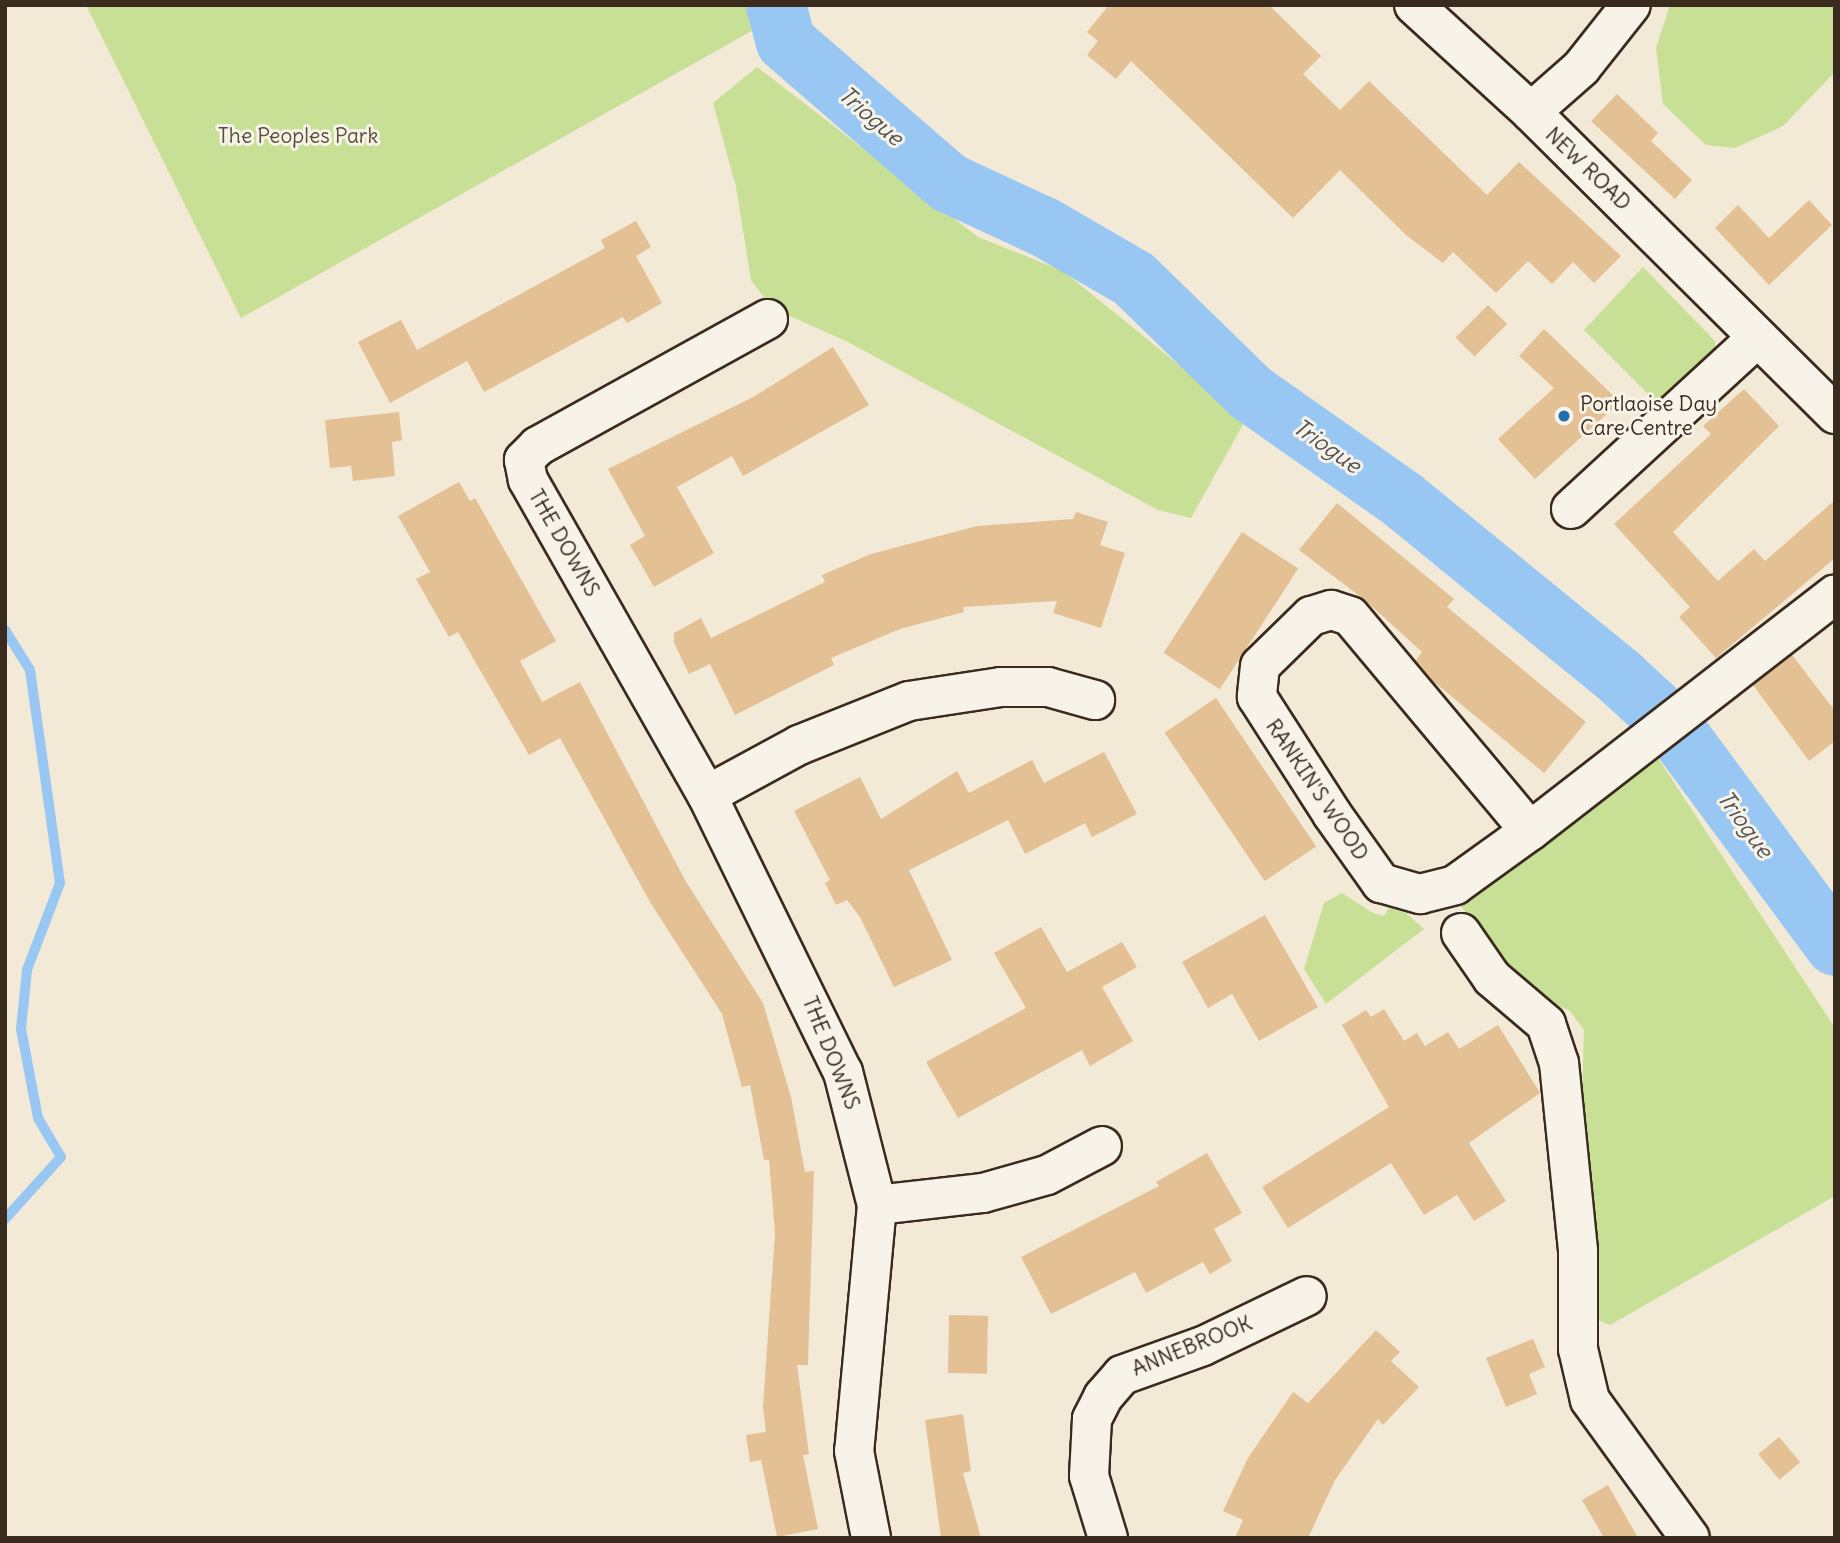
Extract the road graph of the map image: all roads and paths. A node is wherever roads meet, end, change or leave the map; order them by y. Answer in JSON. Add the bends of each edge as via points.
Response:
{"nodes":[{"id":1,"x":1414,"y":5,"type":"edge"},
{"id":2,"x":1631,"y":5,"type":"edge"},
{"id":3,"x":1531,"y":112,"type":"junction"},
{"id":4,"x":768,"y":319,"type":"dead end"},
{"id":5,"x":1757,"y":338,"type":"junction"},
{"id":6,"x":1835,"y":414,"type":"edge"},
{"id":7,"x":1572,"y":510,"type":"dead end"},
{"id":8,"x":1835,"y":594,"type":"edge"},
{"id":9,"x":1095,"y":700,"type":"dead end"},
{"id":10,"x":707,"y":795,"type":"junction"},
{"id":11,"x":1530,"y":831,"type":"junction"},
{"id":12,"x":1461,"y":933,"type":"dead end"},
{"id":13,"x":1102,"y":1146,"type":"dead end"},
{"id":14,"x":877,"y":1205,"type":"junction"},
{"id":15,"x":1307,"y":1296,"type":"dead end"},
{"id":16,"x":872,"y":1538,"type":"edge"},
{"id":17,"x":1108,"y":1538,"type":"edge"},
{"id":18,"x":1690,"y":1538,"type":"edge"}],
"edges":[{"from":1,"to":3,"type":"street","name":"NEW ROAD"},
{"from":2,"to":3,"type":"street","via":[[1581,68]]},
{"from":3,"to":5,"type":"street","name":"NEW ROAD"},
{"from":4,"to":10,"type":"street","name":"THE DOWNS","via":[[538,446],[524,460],[528,480]]},
{"from":5,"to":6,"type":"street","name":"NEW ROAD"},
{"from":5,"to":7,"type":"street"},
{"from":8,"to":11,"type":"street","name":"RANKIN'S WOOD","via":[[1702,692]]},
{"from":9,"to":10,"type":"street","via":[[1048,687],[1001,687],[909,701],[799,745]]},
{"from":10,"to":14,"type":"street","name":"THE DOWNS","via":[[843,1072]]},
{"from":11,"to":11,"type":"street","name":"RANKIN'S WOOD","via":[[1455,885],[1420,894],[1381,883],[1269,721],[1257,697],[1260,666],[1311,616],[1331,610],[1350,616]]},
{"from":12,"to":18,"type":"street","via":[[1492,978],[1546,1024],[1559,1063],[1578,1251],[1578,1349],[1590,1400]]},
{"from":13,"to":14,"type":"street","via":[[1047,1175],[983,1193]]},
{"from":14,"to":16,"type":"street","name":"THE DOWNS","via":[[854,1451]]},
{"from":15,"to":17,"type":"street","name":"ANNEBROOK","via":[[1203,1346],[1122,1375],[1103,1397],[1093,1419],[1089,1476]]}]}
